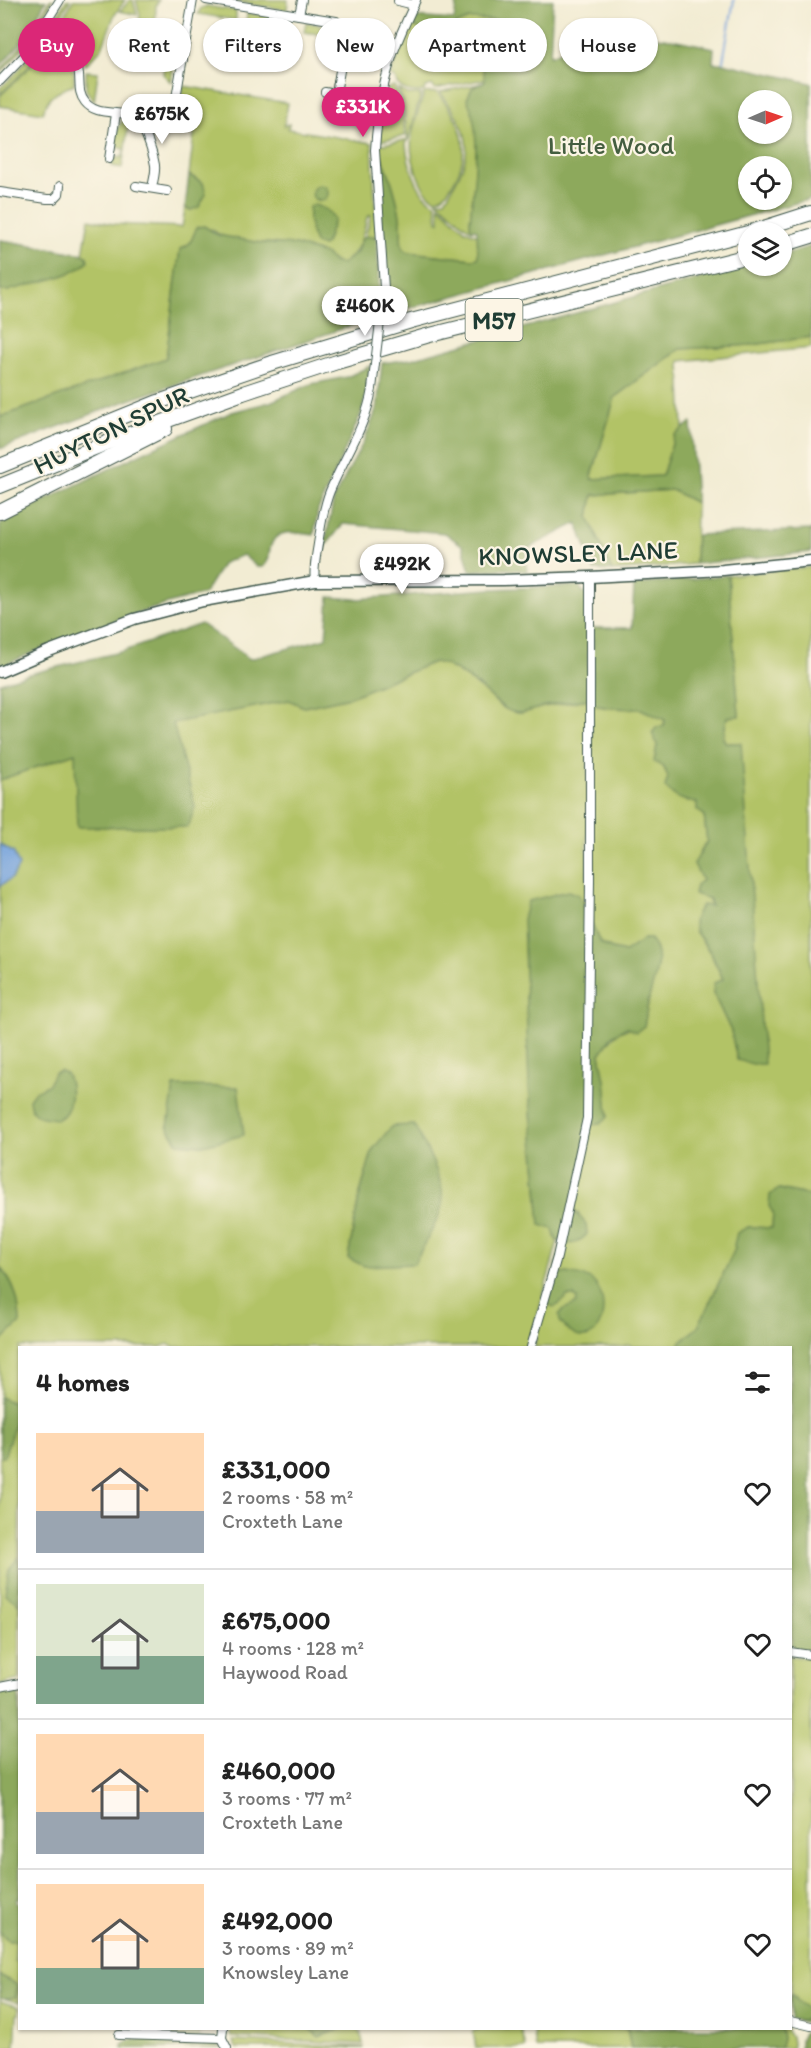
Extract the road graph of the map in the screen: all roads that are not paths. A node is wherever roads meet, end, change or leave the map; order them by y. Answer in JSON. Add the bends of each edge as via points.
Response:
{"nodes":[{"id":1,"x":60,"y":0,"type":"edge"},
{"id":2,"x":193,"y":0,"type":"edge"},
{"id":3,"x":206,"y":0,"type":"edge"},
{"id":4,"x":302,"y":0,"type":"edge"},
{"id":5,"x":398,"y":1,"type":"edge"},
{"id":6,"x":415,"y":2,"type":"edge"},
{"id":7,"x":299,"y":15,"type":"junction"},
{"id":8,"x":49,"y":18,"type":"edge"},
{"id":9,"x":190,"y":18,"type":"edge"},
{"id":10,"x":18,"y":63,"type":"edge"},
{"id":11,"x":78,"y":72,"type":"edge"},
{"id":12,"x":181,"y":72,"type":"edge"},
{"id":13,"x":0,"y":81,"type":"edge"},
{"id":14,"x":325,"y":92,"type":"dead end"},
{"id":15,"x":336,"y":94,"type":"junction"},
{"id":16,"x":370,"y":101,"type":"dead end"},
{"id":17,"x":116,"y":114,"type":"junction"},
{"id":18,"x":196,"y":119,"type":"dead end"},
{"id":19,"x":120,"y":153,"type":"dead end"},
{"id":20,"x":60,"y":186,"type":"dead end"},
{"id":21,"x":136,"y":186,"type":"dead end"},
{"id":22,"x":152,"y":188,"type":"junction"},
{"id":23,"x":167,"y":191,"type":"dead end"},
{"id":24,"x":0,"y":192,"type":"edge"},
{"id":25,"x":811,"y":213,"type":"edge"},
{"id":26,"x":784,"y":222,"type":"edge"},
{"id":27,"x":738,"y":236,"type":"edge"},
{"id":28,"x":811,"y":236,"type":"edge"},
{"id":29,"x":792,"y":242,"type":"edge"},
{"id":30,"x":738,"y":258,"type":"edge"},
{"id":31,"x":243,"y":393,"type":"junction"},
{"id":32,"x":0,"y":466,"type":"edge"},
{"id":33,"x":0,"y":486,"type":"edge"},
{"id":34,"x":0,"y":512,"type":"edge"},
{"id":35,"x":811,"y":561,"type":"edge"},
{"id":36,"x":590,"y":576,"type":"junction"},
{"id":37,"x":315,"y":581,"type":"junction"},
{"id":38,"x":0,"y":672,"type":"edge"},
{"id":39,"x":531,"y":1346,"type":"edge"},
{"id":40,"x":792,"y":1652,"type":"edge"},
{"id":41,"x":811,"y":1654,"type":"edge"},
{"id":42,"x":18,"y":1683,"type":"edge"},
{"id":43,"x":0,"y":1687,"type":"edge"},
{"id":44,"x":792,"y":2022,"type":"edge"},
{"id":45,"x":811,"y":2026,"type":"edge"},
{"id":46,"x":223,"y":2030,"type":"edge"},
{"id":47,"x":120,"y":2035,"type":"dead end"},
{"id":48,"x":222,"y":2038,"type":"junction"},
{"id":49,"x":227,"y":2048,"type":"edge"}],
"edges":[{"from":1,"to":8,"type":"street"},
{"from":2,"to":9,"type":"street"},
{"from":3,"to":7,"type":"street"},
{"from":4,"to":7,"type":"street"},
{"from":5,"to":6,"type":"street"},
{"from":6,"to":37,"type":"street","bridge":true,"via":[[392,55],[376,137],[384,288],[372,389],[367,412],[325,508]]},
{"from":7,"to":15,"type":"street","via":[[341,25],[344,37]]},
{"from":10,"to":13,"type":"street"},
{"from":11,"to":17,"type":"street","via":[[81,96],[88,106]]},
{"from":12,"to":18,"type":"street","via":[[173,115]]},
{"from":14,"to":15,"type":"street"},
{"from":15,"to":16,"type":"street"},
{"from":17,"to":19,"type":"street","via":[[109,155]]},
{"from":17,"to":22,"type":"street","via":[[133,116],[142,126],[154,163]]},
{"from":20,"to":24,"type":"street","via":[[59,194],[47,200]]},
{"from":21,"to":22,"type":"street"},
{"from":22,"to":23,"type":"street"},
{"from":25,"to":26,"type":"highway","number":"M57"},
{"from":27,"to":32,"type":"highway","number":"M57","via":[[411,321],[272,363],[158,402]]},
{"from":28,"to":29,"type":"highway"},
{"from":30,"to":31,"type":"highway","number":"M57","via":[[426,336]]},
{"from":31,"to":33,"type":"highway","number":"M57"},
{"from":31,"to":34,"type":"highway","name":"HUYTON SPUR","number":"M57"},
{"from":35,"to":36,"type":"main road","name":"KNOWSLEY LANE","via":[[723,570]]},
{"from":36,"to":37,"type":"main road","name":"KNOWSLEY LANE"},
{"from":36,"to":39,"type":"street","via":[[587,1118]]},
{"from":37,"to":38,"type":"main road","name":"KNOWSLEY LANE","via":[[203,601],[134,619]]},
{"from":40,"to":41,"type":"street"},
{"from":42,"to":43,"type":"street"},
{"from":44,"to":45,"type":"street"},
{"from":46,"to":48,"type":"street"},
{"from":47,"to":48,"type":"street"},
{"from":48,"to":49,"type":"street"}]}
